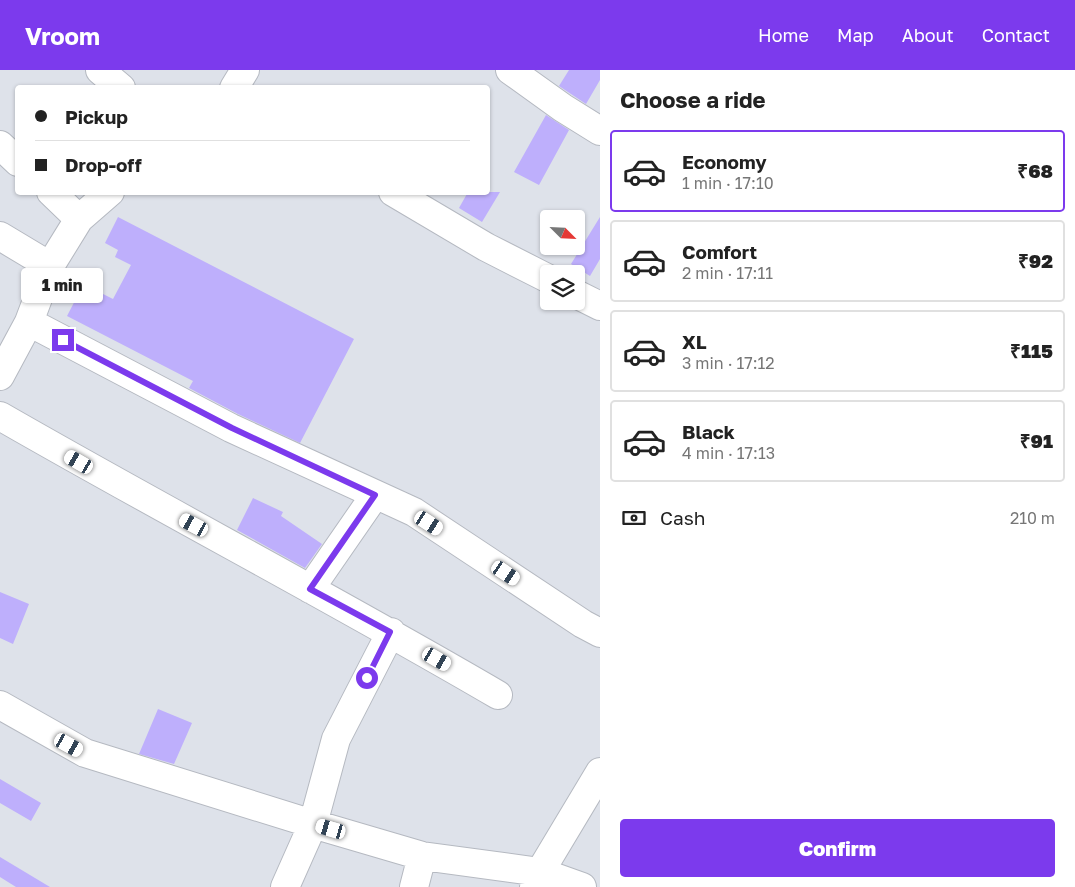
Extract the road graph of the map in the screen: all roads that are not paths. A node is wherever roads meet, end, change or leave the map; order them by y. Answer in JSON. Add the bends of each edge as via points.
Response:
{"nodes":[{"id":1,"x":100,"y":70,"type":"edge"},
{"id":2,"x":245,"y":70,"type":"edge"},
{"id":3,"x":510,"y":70,"type":"edge"},
{"id":4,"x":118,"y":85,"type":"edge"},
{"id":5,"x":236,"y":85,"type":"edge"},
{"id":6,"x":600,"y":131,"type":"edge"},
{"id":7,"x":0,"y":145,"type":"edge"},
{"id":8,"x":15,"y":159,"type":"edge"},
{"id":9,"x":54,"y":195,"type":"edge"},
{"id":10,"x":107,"y":195,"type":"edge"},
{"id":11,"x":398,"y":195,"type":"edge"},
{"id":12,"x":80,"y":219,"type":"junction"},
{"id":13,"x":0,"y":236,"type":"edge"},
{"id":14,"x":50,"y":266,"type":"junction"},
{"id":15,"x":540,"y":274,"type":"edge"},
{"id":16,"x":585,"y":298,"type":"edge"},
{"id":17,"x":600,"y":306,"type":"edge"},
{"id":18,"x":29,"y":322,"type":"junction"},
{"id":19,"x":0,"y":376,"type":"edge"},
{"id":20,"x":0,"y":416,"type":"edge"},
{"id":21,"x":375,"y":495,"type":"junction"},
{"id":22,"x":310,"y":589,"type":"junction"},
{"id":23,"x":390,"y":632,"type":"junction"},
{"id":24,"x":600,"y":633,"type":"edge"},
{"id":25,"x":498,"y":695,"type":"dead end"},
{"id":26,"x":0,"y":706,"type":"edge"},
{"id":27,"x":600,"y":772,"type":"edge"},
{"id":28,"x":313,"y":824,"type":"junction"},
{"id":29,"x":422,"y":856,"type":"junction"},
{"id":30,"x":537,"y":880,"type":"edge"},
{"id":31,"x":285,"y":887,"type":"edge"},
{"id":32,"x":414,"y":887,"type":"edge"},
{"id":33,"x":582,"y":887,"type":"edge"}],
"edges":[{"from":1,"to":4,"type":"street"},
{"from":2,"to":5,"type":"street"},
{"from":3,"to":6,"type":"street"},
{"from":7,"to":8,"type":"street"},
{"from":9,"to":12,"type":"street"},
{"from":10,"to":12,"type":"street"},
{"from":11,"to":15,"type":"street"},
{"from":12,"to":14,"type":"street"},
{"from":13,"to":14,"type":"street"},
{"from":14,"to":18,"type":"street"},
{"from":16,"to":17,"type":"street"},
{"from":18,"to":19,"type":"street"},
{"from":18,"to":21,"type":"street","via":[[232,428]]},
{"from":20,"to":22,"type":"street"},
{"from":21,"to":22,"type":"street"},
{"from":21,"to":24,"type":"street","via":[[414,512]]},
{"from":22,"to":23,"type":"street"},
{"from":23,"to":25,"type":"street"},
{"from":23,"to":28,"type":"street","via":[[336,739]]},
{"from":26,"to":28,"type":"street","via":[[85,753]]},
{"from":27,"to":30,"type":"street"},
{"from":28,"to":29,"type":"street"},
{"from":28,"to":31,"type":"street"},
{"from":29,"to":30,"type":"street"},
{"from":29,"to":32,"type":"street"},
{"from":30,"to":33,"type":"street"}]}
